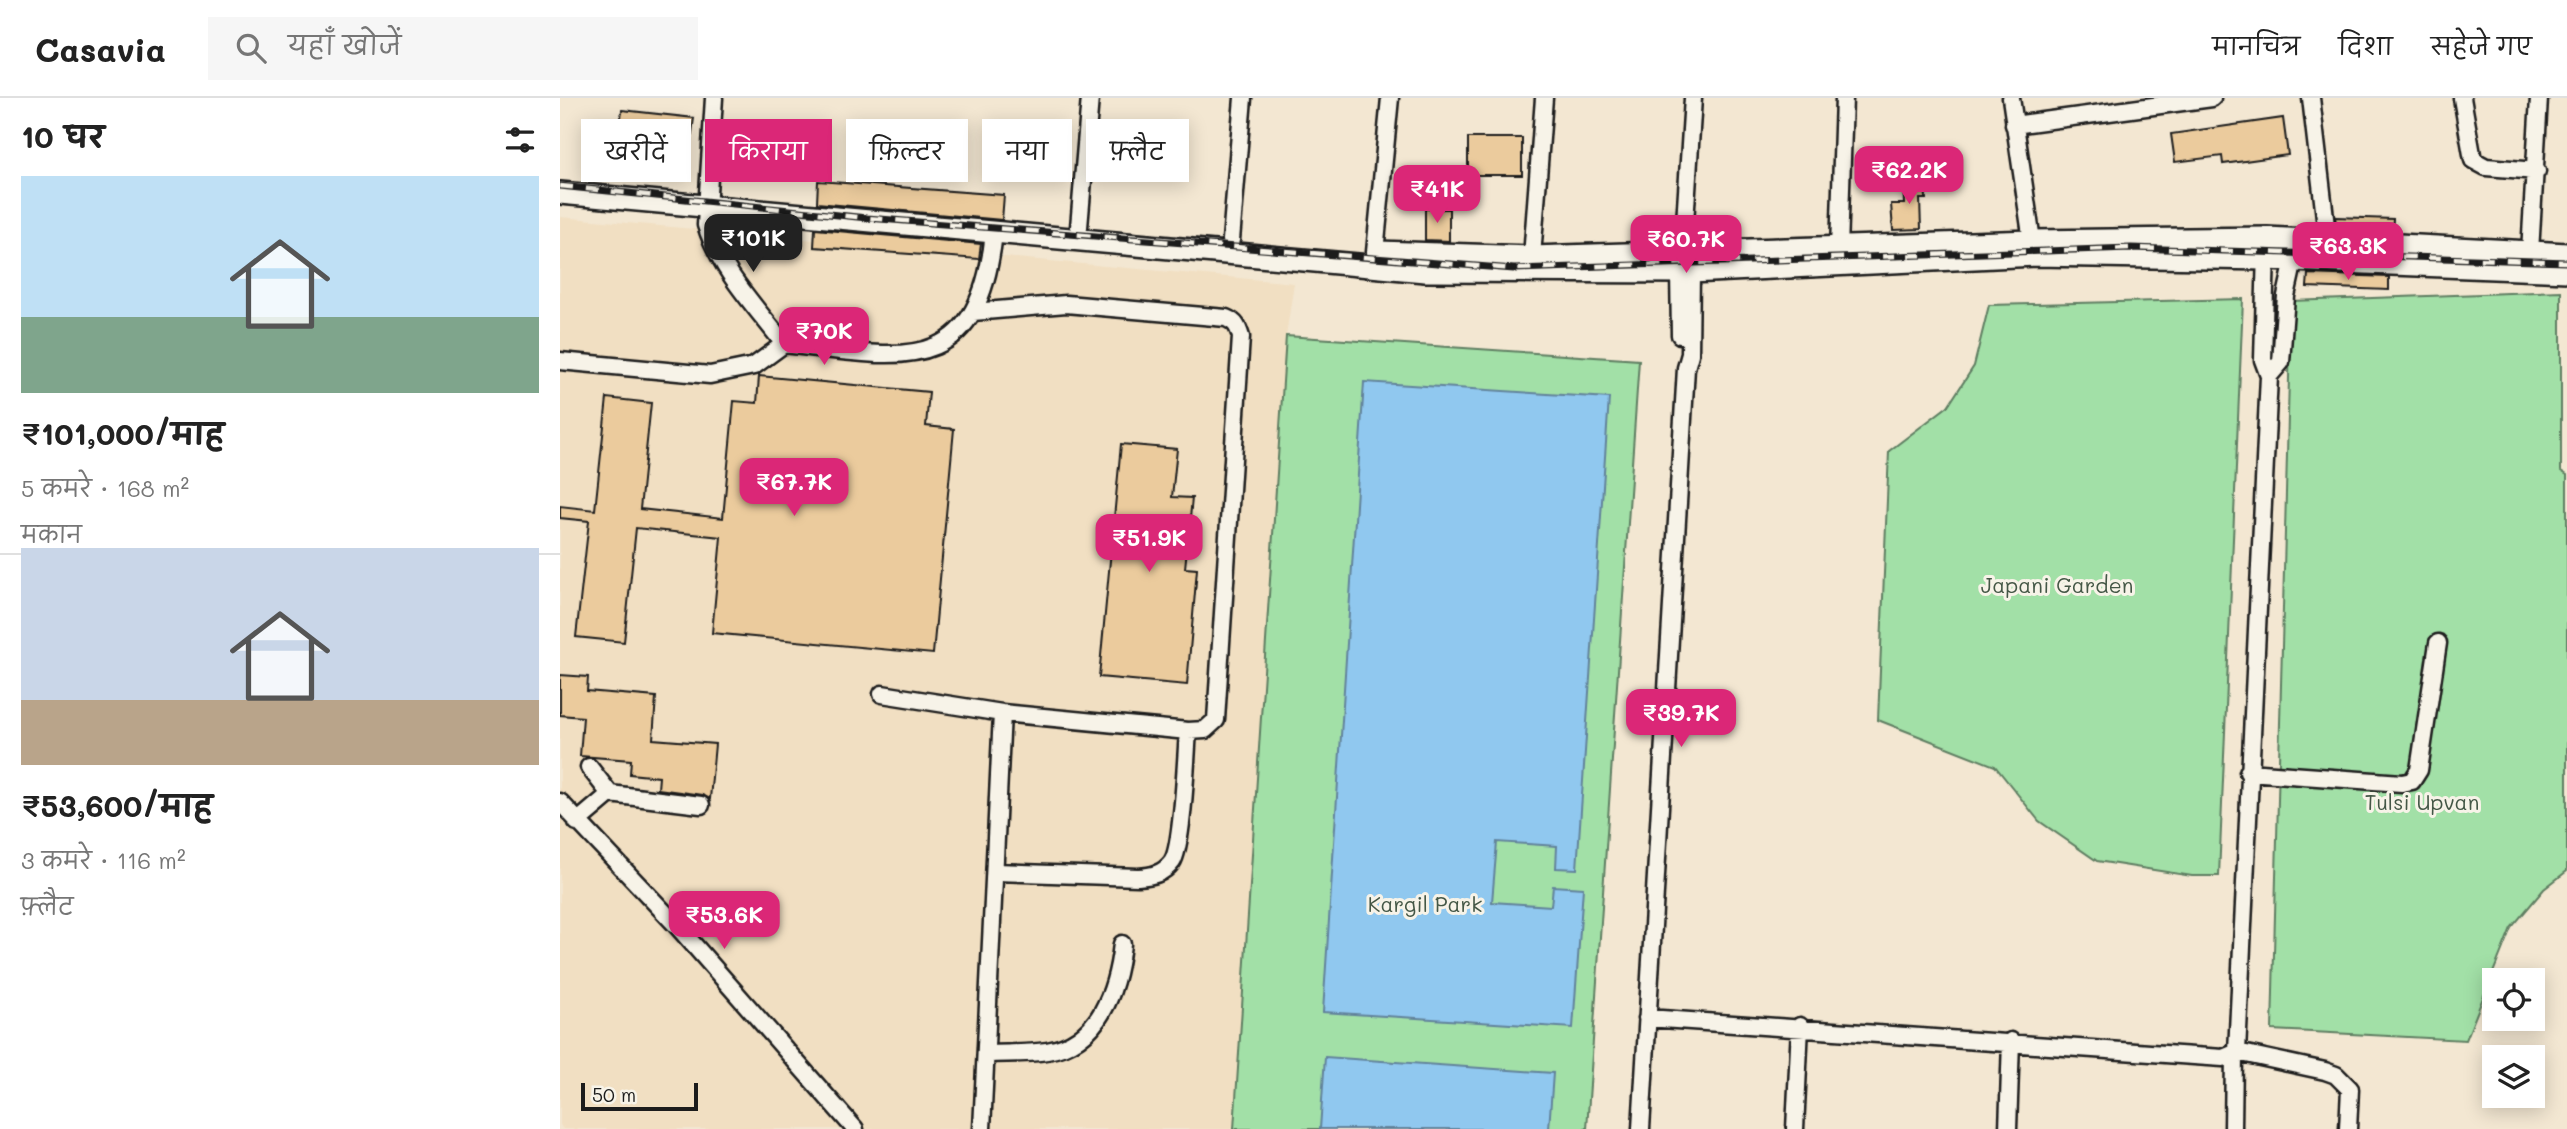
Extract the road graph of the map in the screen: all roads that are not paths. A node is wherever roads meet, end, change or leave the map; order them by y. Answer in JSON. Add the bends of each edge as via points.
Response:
{"nodes":[{"id":1,"x":714,"y":98,"type":"edge"},
{"id":2,"x":1090,"y":98,"type":"edge"},
{"id":3,"x":1243,"y":98,"type":"edge"},
{"id":4,"x":1390,"y":98,"type":"edge"},
{"id":5,"x":1544,"y":98,"type":"edge"},
{"id":6,"x":1693,"y":98,"type":"edge"},
{"id":7,"x":1844,"y":98,"type":"edge"},
{"id":8,"x":2011,"y":98,"type":"edge"},
{"id":9,"x":2211,"y":98,"type":"edge"},
{"id":10,"x":2311,"y":98,"type":"edge"},
{"id":11,"x":2462,"y":98,"type":"edge"},
{"id":12,"x":2539,"y":98,"type":"edge"},
{"id":13,"x":2014,"y":125,"type":"junction"},
{"id":14,"x":2537,"y":171,"type":"junction"},
{"id":15,"x":560,"y":181,"type":"edge"},
{"id":16,"x":560,"y":193,"type":"edge"},
{"id":17,"x":707,"y":201,"type":"junction"},
{"id":18,"x":1079,"y":227,"type":"junction"},
{"id":19,"x":994,"y":233,"type":"junction"},
{"id":20,"x":1231,"y":240,"type":"junction"},
{"id":21,"x":1171,"y":241,"type":"junction"},
{"id":22,"x":2032,"y":241,"type":"junction"},
{"id":23,"x":2329,"y":241,"type":"junction"},
{"id":24,"x":2266,"y":248,"type":"junction"},
{"id":25,"x":1839,"y":249,"type":"junction"},
{"id":26,"x":1375,"y":252,"type":"junction"},
{"id":27,"x":2530,"y":252,"type":"junction"},
{"id":28,"x":2567,"y":254,"type":"edge"},
{"id":29,"x":1532,"y":257,"type":"junction"},
{"id":30,"x":2294,"y":260,"type":"junction"},
{"id":31,"x":2329,"y":263,"type":"junction"},
{"id":32,"x":1684,"y":266,"type":"junction"},
{"id":33,"x":2567,"y":271,"type":"edge"},
{"id":34,"x":973,"y":312,"type":"junction"},
{"id":35,"x":784,"y":344,"type":"junction"},
{"id":36,"x":560,"y":361,"type":"edge"},
{"id":37,"x":2269,"y":376,"type":"junction"},
{"id":38,"x":2438,"y":643,"type":"dead end"},
{"id":39,"x":882,"y":694,"type":"dead end"},
{"id":40,"x":1002,"y":713,"type":"junction"},
{"id":41,"x":1188,"y":731,"type":"junction"},
{"id":42,"x":589,"y":767,"type":"dead end"},
{"id":43,"x":2248,"y":772,"type":"junction"},
{"id":44,"x":610,"y":794,"type":"junction"},
{"id":45,"x":560,"y":802,"type":"edge"},
{"id":46,"x":701,"y":805,"type":"dead end"},
{"id":47,"x":577,"y":822,"type":"junction"},
{"id":48,"x":995,"y":873,"type":"junction"},
{"id":49,"x":1122,"y":944,"type":"dead end"},
{"id":50,"x":1647,"y":1018,"type":"junction"},
{"id":51,"x":1800,"y":1026,"type":"junction"},
{"id":52,"x":2011,"y":1041,"type":"junction"},
{"id":53,"x":987,"y":1054,"type":"junction"},
{"id":54,"x":2235,"y":1054,"type":"junction"},
{"id":55,"x":855,"y":1129,"type":"edge"},
{"id":56,"x":982,"y":1129,"type":"edge"},
{"id":57,"x":1641,"y":1129,"type":"edge"},
{"id":58,"x":1795,"y":1129,"type":"edge"},
{"id":59,"x":2008,"y":1129,"type":"edge"},
{"id":60,"x":2234,"y":1129,"type":"edge"},
{"id":61,"x":2348,"y":1129,"type":"edge"}],
"edges":[{"from":1,"to":17,"type":"street"},
{"from":2,"to":18,"type":"street"},
{"from":3,"to":20,"type":"street"},
{"from":4,"to":26,"type":"street"},
{"from":5,"to":29,"type":"street"},
{"from":6,"to":32,"type":"street"},
{"from":7,"to":25,"type":"street"},
{"from":8,"to":13,"type":"street"},
{"from":9,"to":13,"type":"street"},
{"from":10,"to":23,"type":"street"},
{"from":11,"to":14,"type":"street","via":[[2473,160],[2486,167]]},
{"from":12,"to":14,"type":"street"},
{"from":13,"to":22,"type":"street"},
{"from":14,"to":27,"type":"street"},
{"from":15,"to":17,"type":"main road"},
{"from":16,"to":17,"type":"main road"},
{"from":17,"to":18,"type":"main road"},
{"from":17,"to":19,"type":"main road"},
{"from":17,"to":35,"type":"street","via":[[711,240],[744,294]]},
{"from":18,"to":21,"type":"main road"},
{"from":19,"to":21,"type":"main road"},
{"from":19,"to":34,"type":"street","via":[[990,268]]},
{"from":20,"to":21,"type":"main road"},
{"from":20,"to":26,"type":"main road"},
{"from":21,"to":32,"type":"main road","via":[[1424,271]]},
{"from":22,"to":24,"type":"main road"},
{"from":22,"to":25,"type":"main road"},
{"from":23,"to":24,"type":"main road"},
{"from":23,"to":27,"type":"main road"},
{"from":23,"to":31,"type":"street"},
{"from":24,"to":30,"type":"main road"},
{"from":24,"to":32,"type":"main road"},
{"from":24,"to":37,"type":"street","via":[[2263,360]]},
{"from":25,"to":32,"type":"main road"},
{"from":26,"to":29,"type":"main road"},
{"from":27,"to":28,"type":"main road"},
{"from":29,"to":32,"type":"main road"},
{"from":30,"to":31,"type":"main road"},
{"from":30,"to":37,"type":"street","via":[[2281,362]]},
{"from":31,"to":33,"type":"main road"},
{"from":32,"to":50,"type":"street","via":[[1690,354]]},
{"from":34,"to":35,"type":"street","via":[[947,342],[927,352],[905,355]]},
{"from":34,"to":41,"type":"street","via":[[1066,304],[1226,318],[1238,328],[1218,708],[1212,727]]},
{"from":35,"to":36,"type":"street","via":[[754,366],[710,375]]},
{"from":37,"to":43,"type":"street"},
{"from":38,"to":43,"type":"street","via":[[2419,770],[2412,780]]},
{"from":39,"to":40,"type":"street"},
{"from":40,"to":41,"type":"street"},
{"from":40,"to":48,"type":"street"},
{"from":41,"to":48,"type":"street","via":[[1176,852],[1163,871],[1138,877]]},
{"from":42,"to":44,"type":"street"},
{"from":43,"to":54,"type":"street"},
{"from":44,"to":46,"type":"street"},
{"from":44,"to":47,"type":"street"},
{"from":45,"to":47,"type":"street"},
{"from":47,"to":55,"type":"street","via":[[680,928]]},
{"from":48,"to":53,"type":"street"},
{"from":49,"to":53,"type":"street","via":[[1115,990],[1105,1010],[1082,1036],[1049,1051]]},
{"from":50,"to":51,"type":"street"},
{"from":50,"to":57,"type":"street"},
{"from":51,"to":52,"type":"street"},
{"from":51,"to":58,"type":"street"},
{"from":52,"to":54,"type":"street","via":[[2223,1058]]},
{"from":52,"to":59,"type":"street"},
{"from":53,"to":56,"type":"street"},
{"from":54,"to":60,"type":"street"},
{"from":54,"to":61,"type":"street","via":[[2336,1075],[2350,1089]]}]}
